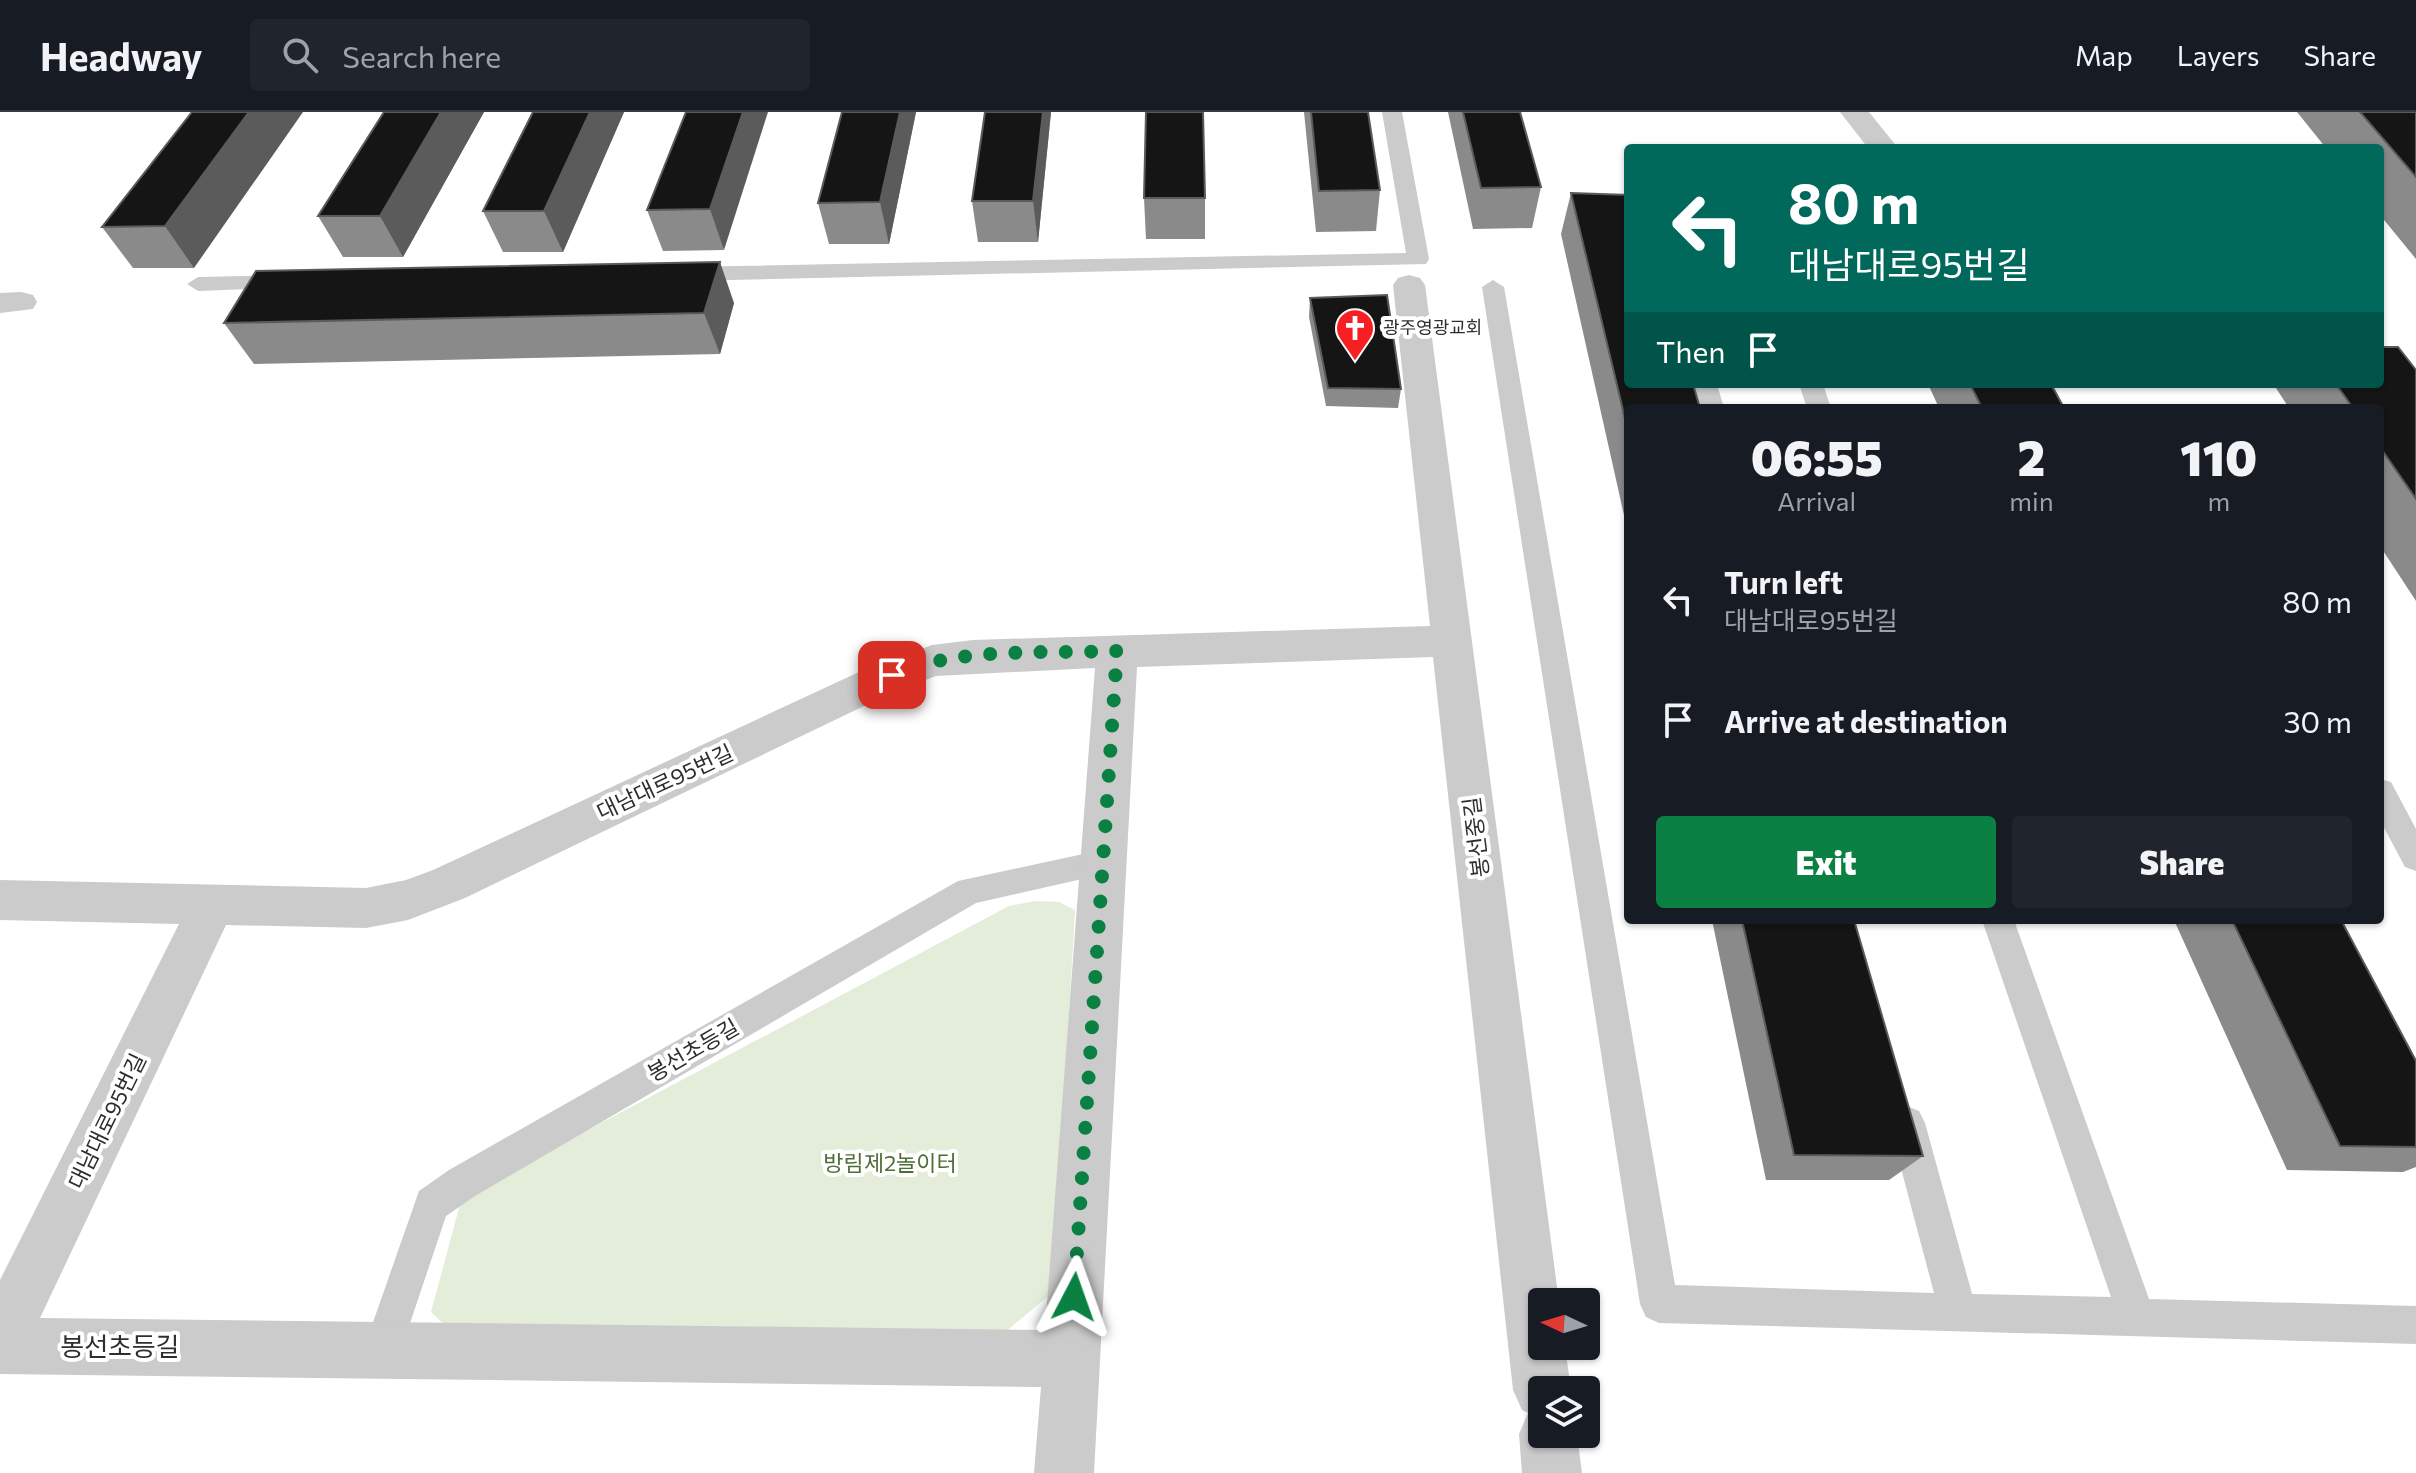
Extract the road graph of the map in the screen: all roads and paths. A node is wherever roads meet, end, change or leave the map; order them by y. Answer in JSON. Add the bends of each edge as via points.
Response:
{"nodes":[{"id":1,"x":1392,"y":112,"type":"edge"},
{"id":2,"x":1854,"y":112,"type":"edge"},
{"id":3,"x":1880,"y":144,"type":"edge"},
{"id":4,"x":658,"y":275,"type":"edge"},
{"id":5,"x":309,"y":282,"type":"edge"},
{"id":6,"x":198,"y":284,"type":"dead end"},
{"id":7,"x":1409,"y":285,"type":"dead end"},
{"id":8,"x":1493,"y":287,"type":"dead end"},
{"id":9,"x":1452,"y":641,"type":"junction"},
{"id":10,"x":1117,"y":651,"type":"junction"},
{"id":11,"x":2384,"y":798,"type":"edge"},
{"id":12,"x":2416,"y":858,"type":"edge"},
{"id":13,"x":1102,"y":863,"type":"junction"},
{"id":14,"x":0,"y":900,"type":"edge"},
{"id":15,"x":213,"y":903,"type":"junction"},
{"id":16,"x":1999,"y":924,"type":"edge"},
{"id":17,"x":1897,"y":1087,"type":"edge"},
{"id":18,"x":1959,"y":1314,"type":"junction"},
{"id":19,"x":2138,"y":1320,"type":"junction"},
{"id":20,"x":2416,"y":1325,"type":"edge"},
{"id":21,"x":0,"y":1340,"type":"edge"},
{"id":22,"x":0,"y":1346,"type":"edge"},
{"id":23,"x":383,"y":1348,"type":"junction"},
{"id":24,"x":1070,"y":1359,"type":"junction"},
{"id":25,"x":1540,"y":1376,"type":"edge"},
{"id":26,"x":1549,"y":1448,"type":"edge"},
{"id":27,"x":1064,"y":1473,"type":"edge"},
{"id":28,"x":1552,"y":1473,"type":"edge"}],
"edges":[{"from":1,"to":4,"type":"lane","via":[[1418,259]]},
{"from":2,"to":3,"type":"street"},
{"from":5,"to":6,"type":"lane"},
{"from":7,"to":9,"type":"street","name":"봉선중길"},
{"from":8,"to":18,"type":"lane","via":[[1659,1304]]},
{"from":9,"to":10,"type":"street","name":"대남대로95번길"},
{"from":9,"to":25,"type":"street","name":"봉선중길"},
{"from":10,"to":13,"type":"street"},
{"from":10,"to":15,"type":"street","name":"대남대로95번길","via":[[973,656],[911,668],[408,900],[366,908]]},
{"from":11,"to":12,"type":"lane"},
{"from":13,"to":23,"type":"lane","name":"봉선초등길","via":[[969,891],[462,1183],[432,1204]]},
{"from":13,"to":24,"type":"street"},
{"from":14,"to":15,"type":"street","name":"대남대로95번길"},
{"from":15,"to":21,"type":"street","name":"대남대로95번길"},
{"from":16,"to":19,"type":"lane"},
{"from":17,"to":18,"type":"lane"},
{"from":18,"to":19,"type":"lane"},
{"from":19,"to":20,"type":"lane"},
{"from":22,"to":23,"type":"street","name":"봉선초등길"},
{"from":23,"to":24,"type":"street","name":"봉선초등길"},
{"from":24,"to":27,"type":"street"},
{"from":26,"to":28,"type":"street"}]}
